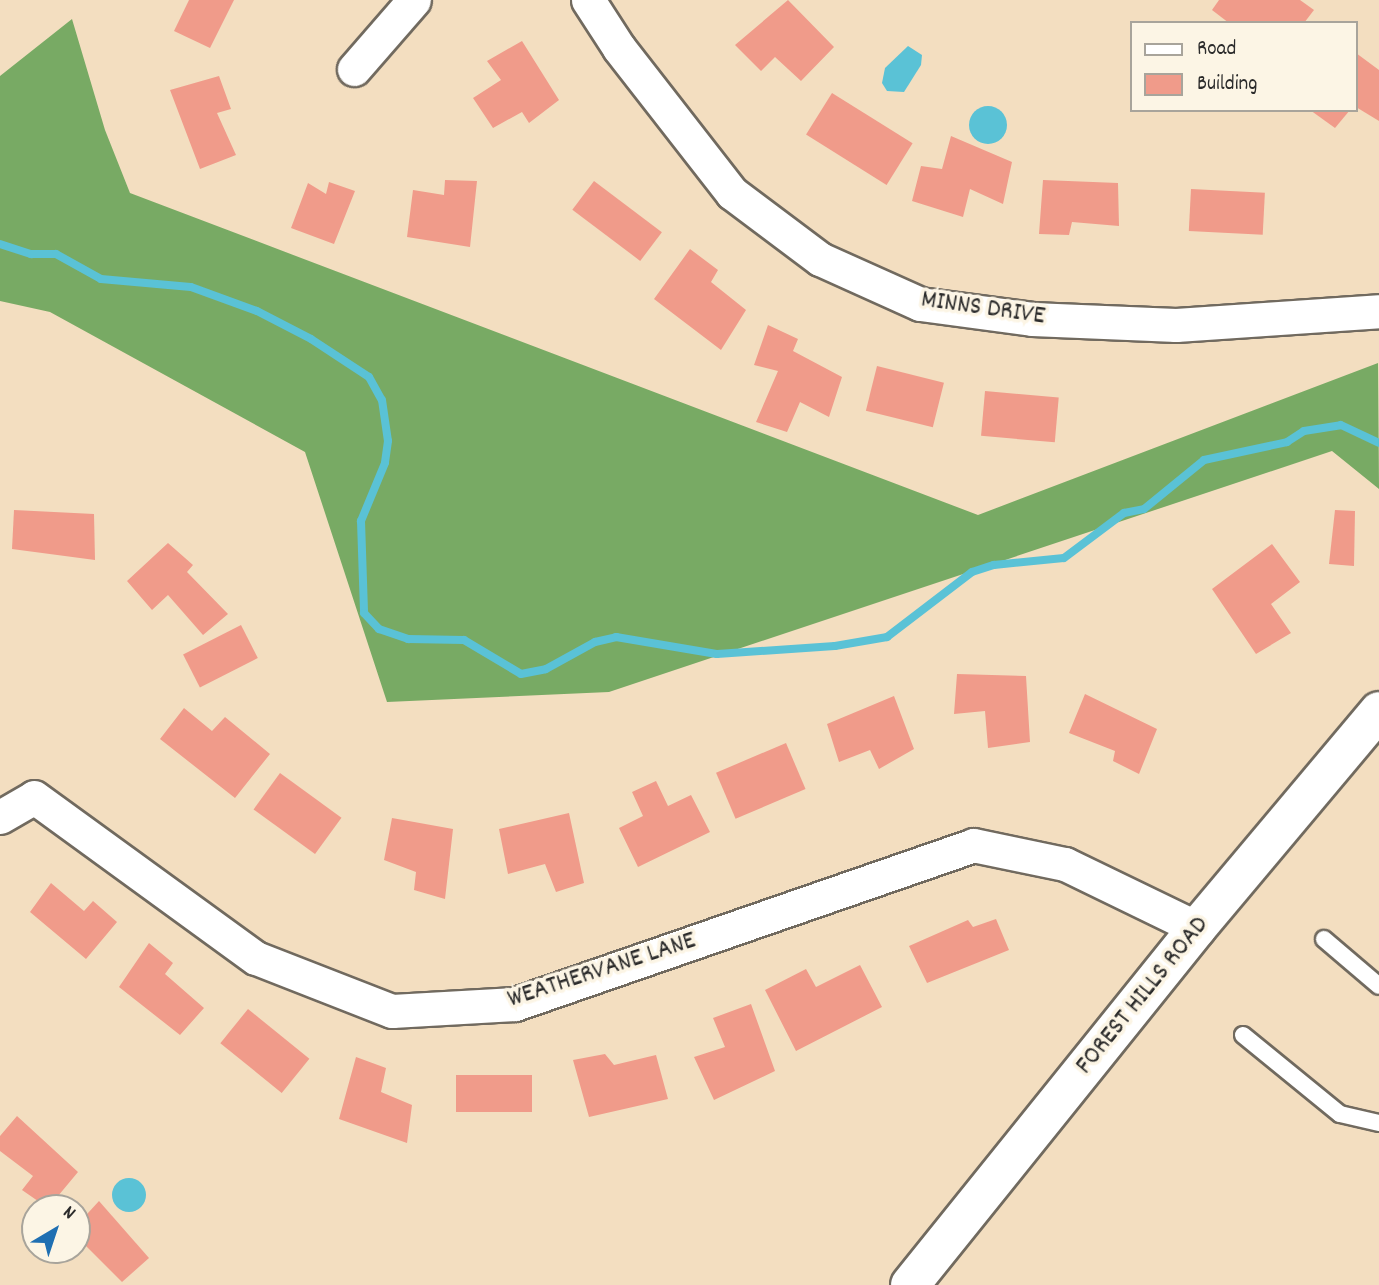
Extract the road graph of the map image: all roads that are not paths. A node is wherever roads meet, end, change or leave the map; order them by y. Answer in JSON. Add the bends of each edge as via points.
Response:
{"nodes":[{"id":1,"x":414,"y":0,"type":"edge"},
{"id":2,"x":588,"y":0,"type":"edge"},
{"id":3,"x":354,"y":69,"type":"dead end"},
{"id":4,"x":1379,"y":311,"type":"edge"},
{"id":5,"x":1379,"y":711,"type":"edge"},
{"id":6,"x":0,"y":817,"type":"edge"},
{"id":7,"x":1197,"y":929,"type":"junction"},
{"id":8,"x":1324,"y":939,"type":"dead end"},
{"id":9,"x":1379,"y":986,"type":"edge"},
{"id":10,"x":1243,"y":1035,"type":"dead end"},
{"id":11,"x":1379,"y":1124,"type":"edge"},
{"id":12,"x":910,"y":1285,"type":"edge"}],
"edges":[{"from":1,"to":3,"type":"street"},
{"from":2,"to":4,"type":"street","name":"MINNS DRIVE","via":[[619,48],[732,193],[820,258],[920,304],[1031,319],[1176,325]]},
{"from":5,"to":7,"type":"street","name":"FOREST HILLS ROAD"},
{"from":6,"to":7,"type":"street","name":"WEATHERVANE LANE","via":[[34,797],[256,958],[392,1011],[515,1004],[973,845],[1065,864]]},
{"from":7,"to":12,"type":"street","name":"FOREST HILLS ROAD"},
{"from":8,"to":9,"type":"lane"},
{"from":10,"to":11,"type":"lane","via":[[1340,1114]]}]}
